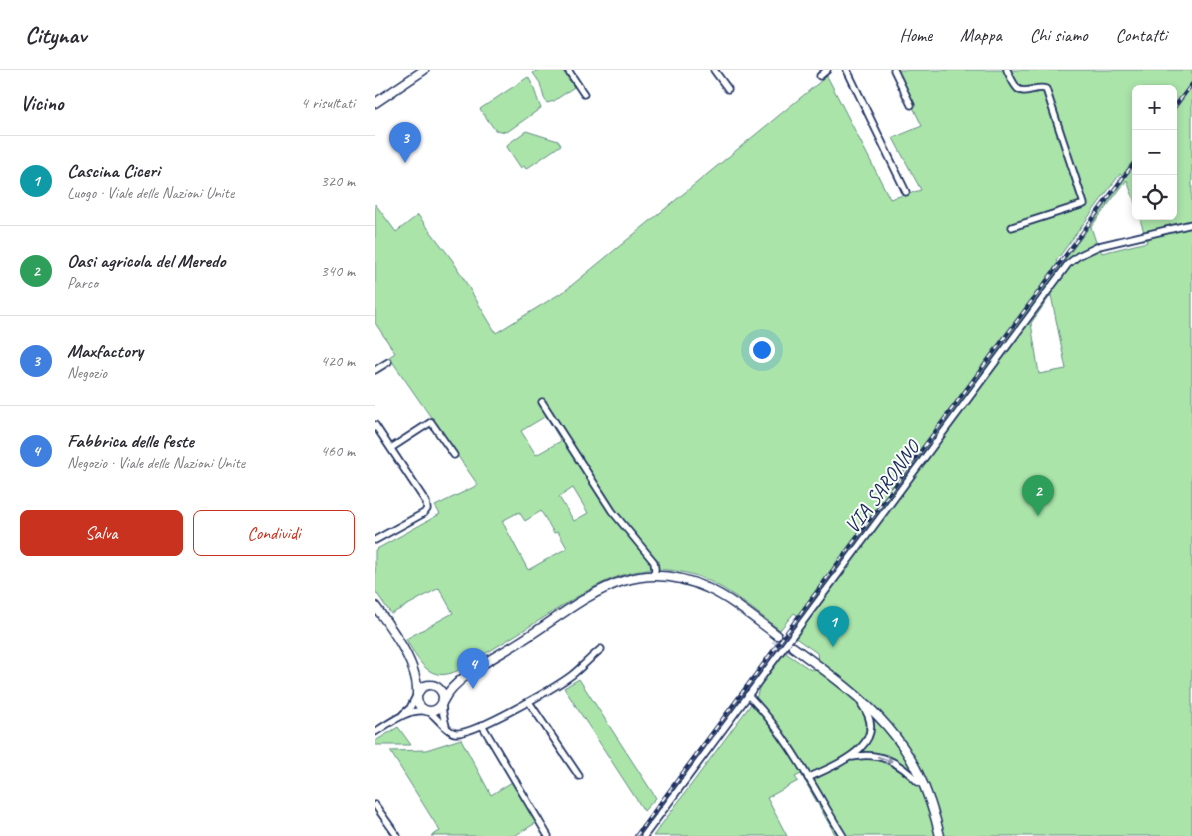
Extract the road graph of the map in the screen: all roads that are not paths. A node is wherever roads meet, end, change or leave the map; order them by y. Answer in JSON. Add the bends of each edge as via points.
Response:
{"nodes":[{"id":1,"x":567,"y":70,"type":"edge"},
{"id":2,"x":714,"y":70,"type":"edge"},
{"id":3,"x":827,"y":70,"type":"edge"},
{"id":4,"x":847,"y":70,"type":"edge"},
{"id":5,"x":894,"y":70,"type":"edge"},
{"id":6,"x":1007,"y":70,"type":"edge"},
{"id":7,"x":419,"y":71,"type":"edge"},
{"id":8,"x":820,"y":76,"type":"dead end"},
{"id":9,"x":728,"y":89,"type":"dead end"},
{"id":10,"x":584,"y":94,"type":"dead end"},
{"id":11,"x":375,"y":103,"type":"edge"},
{"id":12,"x":911,"y":105,"type":"dead end"},
{"id":13,"x":906,"y":192,"type":"dead end"},
{"id":14,"x":1192,"y":224,"type":"edge"},
{"id":15,"x":1012,"y":228,"type":"dead end"},
{"id":16,"x":388,"y":362,"type":"dead end"},
{"id":17,"x":375,"y":370,"type":"edge"},
{"id":18,"x":542,"y":402,"type":"dead end"},
{"id":19,"x":375,"y":425,"type":"edge"},
{"id":20,"x":391,"y":448,"type":"junction"},
{"id":21,"x":454,"y":455,"type":"dead end"},
{"id":22,"x":375,"y":540,"type":"edge"},
{"id":23,"x":654,"y":576,"type":"junction"},
{"id":24,"x":375,"y":606,"type":"edge"},
{"id":25,"x":543,"y":628,"type":"junction"},
{"id":26,"x":601,"y":649,"type":"dead end"},
{"id":27,"x":412,"y":668,"type":"junction"},
{"id":28,"x":465,"y":676,"type":"junction"},
{"id":29,"x":431,"y":685,"type":"junction"},
{"id":30,"x":417,"y":695,"type":"junction"},
{"id":31,"x":747,"y":695,"type":"junction"},
{"id":32,"x":443,"y":702,"type":"junction"},
{"id":33,"x":529,"y":702,"type":"junction"},
{"id":34,"x":862,"y":705,"type":"junction"},
{"id":35,"x":427,"y":711,"type":"junction"},
{"id":36,"x":400,"y":717,"type":"junction"},
{"id":37,"x":482,"y":725,"type":"junction"},
{"id":38,"x":447,"y":728,"type":"junction"},
{"id":39,"x":375,"y":732,"type":"edge"},
{"id":40,"x":845,"y":760,"type":"junction"},
{"id":41,"x":579,"y":776,"type":"dead end"},
{"id":42,"x":808,"y":778,"type":"junction"},
{"id":43,"x":917,"y":782,"type":"junction"},
{"id":44,"x":375,"y":806,"type":"edge"},
{"id":45,"x":397,"y":836,"type":"edge"},
{"id":46,"x":549,"y":836,"type":"edge"},
{"id":47,"x":644,"y":836,"type":"edge"},
{"id":48,"x":843,"y":836,"type":"edge"},
{"id":49,"x":935,"y":836,"type":"edge"},
{"id":50,"x":940,"y":836,"type":"edge"}],
"edges":[{"from":1,"to":10,"type":"street"},
{"from":2,"to":9,"type":"street"},
{"from":3,"to":8,"type":"street"},
{"from":4,"to":13,"type":"street"},
{"from":5,"to":12,"type":"street"},
{"from":6,"to":15,"type":"street","via":[[1018,90],[1046,89],[1084,204]]},
{"from":7,"to":11,"type":"street"},
{"from":14,"to":31,"type":"street","name":"VIA SARONNO","via":[[1099,246],[1068,264]]},
{"from":16,"to":17,"type":"street"},
{"from":18,"to":23,"type":"street","via":[[612,511],[654,562]]},
{"from":19,"to":20,"type":"street"},
{"from":20,"to":21,"type":"street","via":[[431,422]]},
{"from":20,"to":22,"type":"street","via":[[426,502],[427,509]]},
{"from":23,"to":25,"type":"street","via":[[611,584]]},
{"from":23,"to":25,"type":"street","via":[[676,577],[709,588],[775,637],[711,595],[691,586],[666,581],[645,581],[612,589]]},
{"from":24,"to":27,"type":"street"},
{"from":25,"to":28,"type":"street"},
{"from":26,"to":33,"type":"street","via":[[572,675]]},
{"from":27,"to":29,"type":"street"},
{"from":27,"to":30,"type":"street"},
{"from":28,"to":29,"type":"street","via":[[449,683]]},
{"from":28,"to":32,"type":"street","via":[[451,688]]},
{"from":29,"to":30,"type":"street","via":[[423,687]]},
{"from":29,"to":32,"type":"street","via":[[441,691]]},
{"from":30,"to":35,"type":"street","via":[[418,705]]},
{"from":30,"to":36,"type":"street"},
{"from":31,"to":42,"type":"street"},
{"from":31,"to":47,"type":"street","name":"VIA SARONNO"},
{"from":32,"to":35,"type":"street","via":[[437,709]]},
{"from":32,"to":38,"type":"street"},
{"from":33,"to":37,"type":"street"},
{"from":33,"to":41,"type":"street"},
{"from":34,"to":40,"type":"street","via":[[869,718],[869,735]]},
{"from":34,"to":43,"type":"street","via":[[895,743]]},
{"from":34,"to":50,"type":"street","via":[[792,649],[861,698],[894,734],[921,779]]},
{"from":35,"to":36,"type":"street"},
{"from":35,"to":38,"type":"street"},
{"from":36,"to":39,"type":"street"},
{"from":37,"to":38,"type":"street","via":[[456,734]]},
{"from":37,"to":46,"type":"street"},
{"from":40,"to":42,"type":"street"},
{"from":40,"to":43,"type":"street","one_way":true,"via":[[863,755],[887,758]]},
{"from":42,"to":48,"type":"street"},
{"from":43,"to":49,"type":"street"},
{"from":44,"to":45,"type":"street"}]}
